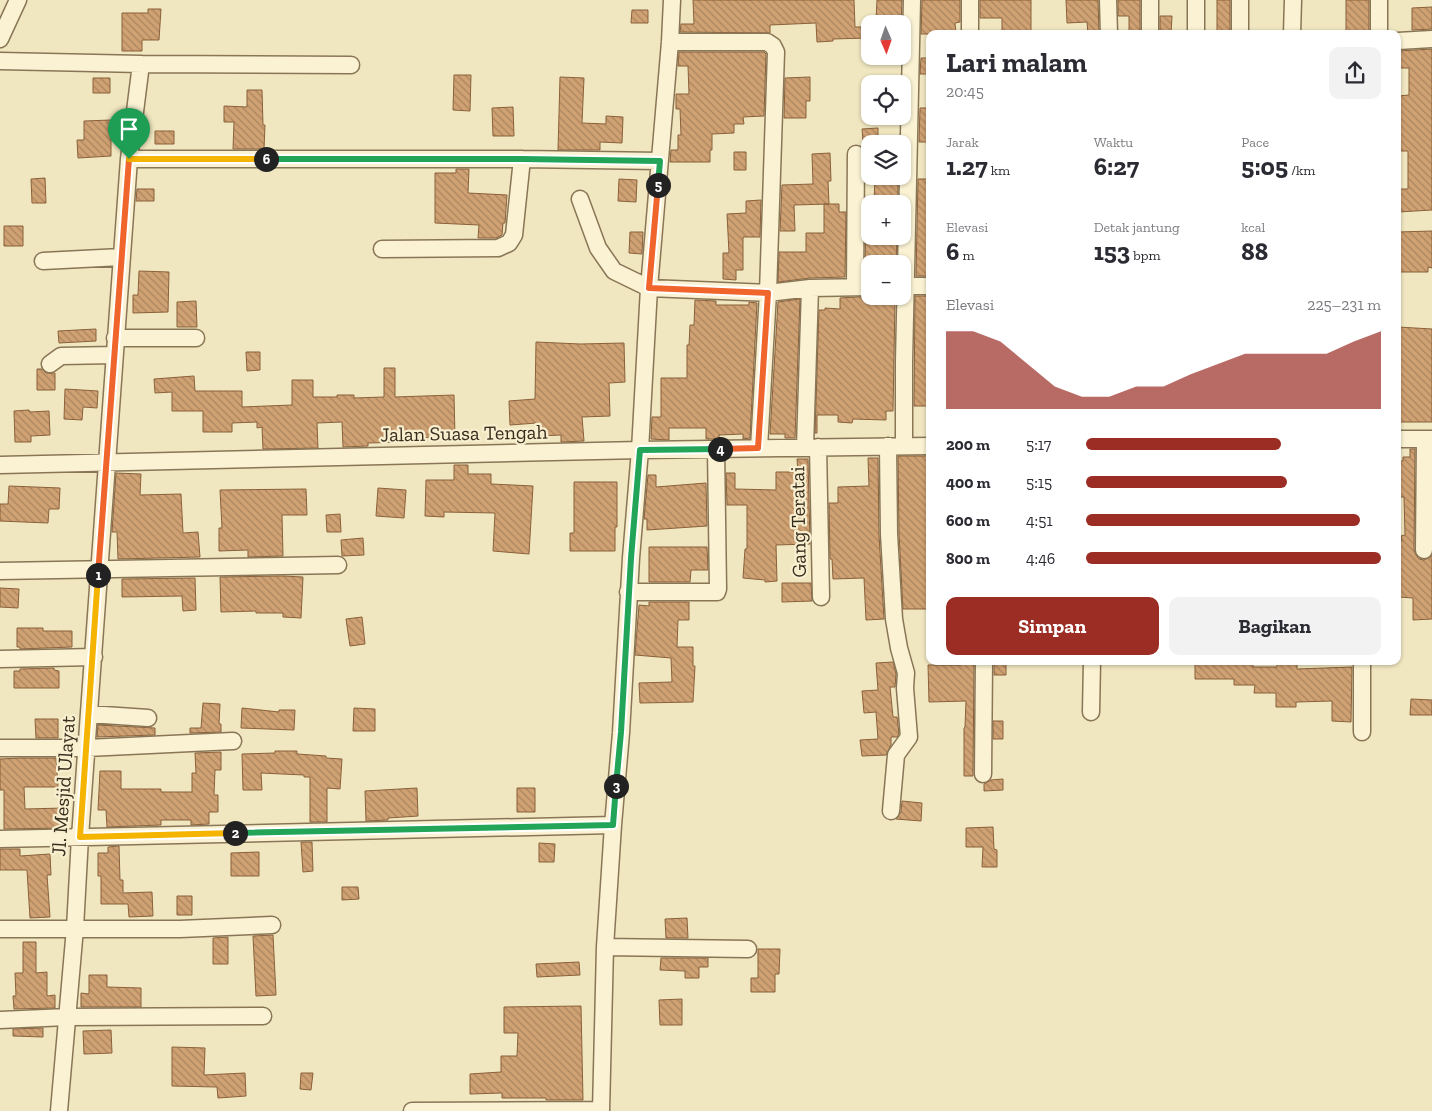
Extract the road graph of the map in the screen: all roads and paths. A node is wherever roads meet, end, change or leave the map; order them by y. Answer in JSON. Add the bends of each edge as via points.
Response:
{"nodes":[{"id":1,"x":18,"y":0,"type":"edge"},
{"id":2,"x":672,"y":0,"type":"edge"},
{"id":3,"x":912,"y":0,"type":"edge"},
{"id":4,"x":970,"y":0,"type":"edge"},
{"id":5,"x":1108,"y":0,"type":"edge"},
{"id":6,"x":1150,"y":0,"type":"edge"},
{"id":7,"x":1196,"y":0,"type":"edge"},
{"id":8,"x":1240,"y":0,"type":"edge"},
{"id":9,"x":1293,"y":0,"type":"edge"},
{"id":10,"x":1379,"y":0,"type":"edge"},
{"id":11,"x":970,"y":30,"type":"edge"},
{"id":12,"x":1109,"y":30,"type":"edge"},
{"id":13,"x":1150,"y":30,"type":"edge"},
{"id":14,"x":1196,"y":30,"type":"edge"},
{"id":15,"x":1240,"y":30,"type":"edge"},
{"id":16,"x":1292,"y":30,"type":"edge"},
{"id":17,"x":1380,"y":30,"type":"edge"},
{"id":18,"x":0,"y":39,"type":"edge"},
{"id":19,"x":1432,"y":39,"type":"edge"},
{"id":20,"x":1401,"y":41,"type":"edge"},
{"id":21,"x":670,"y":42,"type":"junction"},
{"id":22,"x":0,"y":61,"type":"edge"},
{"id":23,"x":141,"y":64,"type":"junction"},
{"id":24,"x":351,"y":65,"type":"dead end"},
{"id":25,"x":856,"y":154,"type":"dead end"},
{"id":26,"x":129,"y":159,"type":"junction"},
{"id":27,"x":522,"y":159,"type":"junction"},
{"id":28,"x":660,"y":161,"type":"junction"},
{"id":29,"x":580,"y":200,"type":"dead end"},
{"id":30,"x":382,"y":249,"type":"dead end"},
{"id":31,"x":861,"y":255,"type":"edge"},
{"id":32,"x":905,"y":255,"type":"edge"},
{"id":33,"x":121,"y":258,"type":"junction"},
{"id":34,"x":43,"y":261,"type":"dead end"},
{"id":35,"x":911,"y":286,"type":"edge"},
{"id":36,"x":926,"y":286,"type":"edge"},
{"id":37,"x":861,"y":287,"type":"edge"},
{"id":38,"x":649,"y":288,"type":"junction"},
{"id":39,"x":810,"y":288,"type":"junction"},
{"id":40,"x":768,"y":293,"type":"junction"},
{"id":41,"x":904,"y":305,"type":"edge"},
{"id":42,"x":115,"y":338,"type":"junction"},
{"id":43,"x":196,"y":338,"type":"dead end"},
{"id":44,"x":114,"y":355,"type":"junction"},
{"id":45,"x":50,"y":364,"type":"dead end"},
{"id":46,"x":1401,"y":439,"type":"edge"},
{"id":47,"x":1429,"y":439,"type":"edge"},
{"id":48,"x":888,"y":446,"type":"junction"},
{"id":49,"x":904,"y":446,"type":"junction"},
{"id":50,"x":926,"y":446,"type":"edge"},
{"id":51,"x":812,"y":447,"type":"junction"},
{"id":52,"x":758,"y":448,"type":"junction"},
{"id":53,"x":716,"y":449,"type":"junction"},
{"id":54,"x":640,"y":450,"type":"junction"},
{"id":55,"x":106,"y":463,"type":"junction"},
{"id":56,"x":0,"y":465,"type":"edge"},
{"id":57,"x":1424,"y":550,"type":"dead end"},
{"id":58,"x":338,"y":565,"type":"dead end"},
{"id":59,"x":99,"y":568,"type":"junction"},
{"id":60,"x":0,"y":571,"type":"edge"},
{"id":61,"x":635,"y":592,"type":"junction"},
{"id":62,"x":820,"y":597,"type":"dead end"},
{"id":63,"x":94,"y":657,"type":"junction"},
{"id":64,"x":0,"y":659,"type":"edge"},
{"id":65,"x":984,"y":665,"type":"edge"},
{"id":66,"x":1092,"y":665,"type":"edge"},
{"id":67,"x":1362,"y":665,"type":"edge"},
{"id":68,"x":1091,"y":712,"type":"dead end"},
{"id":69,"x":90,"y":714,"type":"junction"},
{"id":70,"x":148,"y":718,"type":"dead end"},
{"id":71,"x":1362,"y":732,"type":"dead end"},
{"id":72,"x":233,"y":742,"type":"dead end"},
{"id":73,"x":0,"y":748,"type":"edge"},
{"id":74,"x":87,"y":748,"type":"junction"},
{"id":75,"x":983,"y":774,"type":"dead end"},
{"id":76,"x":891,"y":811,"type":"dead end"},
{"id":77,"x":613,"y":825,"type":"junction"},
{"id":78,"x":80,"y":837,"type":"junction"},
{"id":79,"x":0,"y":839,"type":"edge"},
{"id":80,"x":272,"y":925,"type":"dead end"},
{"id":81,"x":0,"y":928,"type":"edge"},
{"id":82,"x":75,"y":928,"type":"junction"},
{"id":83,"x":605,"y":947,"type":"junction"},
{"id":84,"x":748,"y":949,"type":"dead end"},
{"id":85,"x":263,"y":1016,"type":"dead end"},
{"id":86,"x":67,"y":1017,"type":"junction"},
{"id":87,"x":0,"y":1020,"type":"edge"},
{"id":88,"x":601,"y":1110,"type":"edge"},
{"id":89,"x":59,"y":1111,"type":"edge"},
{"id":90,"x":412,"y":1111,"type":"edge"}],
"edges":[{"from":1,"to":18,"type":"street"},
{"from":2,"to":21,"type":"street"},
{"from":3,"to":32,"type":"street"},
{"from":4,"to":11,"type":"street"},
{"from":5,"to":12,"type":"street"},
{"from":6,"to":13,"type":"street"},
{"from":7,"to":14,"type":"street"},
{"from":8,"to":15,"type":"street"},
{"from":9,"to":16,"type":"street"},
{"from":10,"to":17,"type":"street"},
{"from":19,"to":20,"type":"street"},
{"from":21,"to":28,"type":"street"},
{"from":21,"to":40,"type":"street","via":[[767,42],[776,52]]},
{"from":22,"to":23,"type":"street"},
{"from":23,"to":24,"type":"street"},
{"from":23,"to":26,"type":"street","name":"Jl. Mesjid Ulayat"},
{"from":25,"to":31,"type":"street"},
{"from":26,"to":27,"type":"street"},
{"from":26,"to":33,"type":"street","name":"Jl. Mesjid Ulayat"},
{"from":27,"to":28,"type":"street"},
{"from":27,"to":30,"type":"street","via":[[514,234],[509,243],[498,248]]},
{"from":28,"to":38,"type":"street"},
{"from":29,"to":38,"type":"street","via":[[598,248],[614,271]]},
{"from":33,"to":34,"type":"street"},
{"from":33,"to":42,"type":"street","name":"Jl. Mesjid Ulayat"},
{"from":35,"to":36,"type":"street"},
{"from":37,"to":39,"type":"street"},
{"from":38,"to":40,"type":"street"},
{"from":38,"to":54,"type":"street"},
{"from":39,"to":40,"type":"street"},
{"from":39,"to":51,"type":"street","name":"Gang Teratai"},
{"from":40,"to":52,"type":"street"},
{"from":41,"to":49,"type":"street"},
{"from":42,"to":43,"type":"street"},
{"from":42,"to":44,"type":"street","name":"Jl. Mesjid Ulayat"},
{"from":44,"to":45,"type":"street","via":[[61,356]]},
{"from":44,"to":55,"type":"street","name":"Jl. Mesjid Ulayat"},
{"from":46,"to":47,"type":"street"},
{"from":47,"to":57,"type":"street"},
{"from":48,"to":49,"type":"street","name":"Jalan Suasa Tengah"},
{"from":48,"to":51,"type":"street","name":"Jalan Suasa Tengah"},
{"from":48,"to":76,"type":"street","via":[[894,619],[906,673],[909,737],[896,755]]},
{"from":49,"to":50,"type":"street","name":"Jalan Suasa Tengah"},
{"from":51,"to":52,"type":"street","name":"Jalan Suasa Tengah"},
{"from":51,"to":62,"type":"street","name":"Gang Teratai"},
{"from":52,"to":53,"type":"street","name":"Jalan Suasa Tengah"},
{"from":53,"to":54,"type":"street","name":"Jalan Suasa Tengah"},
{"from":53,"to":61,"type":"street","via":[[718,589],[713,593]]},
{"from":54,"to":55,"type":"street","name":"Jalan Suasa Tengah"},
{"from":54,"to":61,"type":"street"},
{"from":55,"to":56,"type":"street","name":"Jalan Suasa Tengah"},
{"from":55,"to":59,"type":"street","name":"Jl. Mesjid Ulayat"},
{"from":58,"to":59,"type":"street"},
{"from":59,"to":60,"type":"street"},
{"from":59,"to":63,"type":"street","name":"Jl. Mesjid Ulayat"},
{"from":61,"to":77,"type":"street"},
{"from":63,"to":64,"type":"street"},
{"from":63,"to":69,"type":"street","name":"Jl. Mesjid Ulayat"},
{"from":65,"to":75,"type":"street"},
{"from":66,"to":68,"type":"street"},
{"from":67,"to":71,"type":"street"},
{"from":69,"to":70,"type":"street"},
{"from":69,"to":74,"type":"street","name":"Jl. Mesjid Ulayat"},
{"from":72,"to":74,"type":"street"},
{"from":73,"to":74,"type":"street"},
{"from":74,"to":78,"type":"street","name":"Jl. Mesjid Ulayat"},
{"from":77,"to":78,"type":"street"},
{"from":77,"to":83,"type":"street"},
{"from":78,"to":79,"type":"street"},
{"from":78,"to":82,"type":"street","name":"Jl. Mesjid Ulayat"},
{"from":80,"to":82,"type":"street","via":[[180,929]]},
{"from":81,"to":82,"type":"street"},
{"from":82,"to":86,"type":"street","name":"Jl. Mesjid Ulayat"},
{"from":83,"to":84,"type":"street"},
{"from":83,"to":88,"type":"street"},
{"from":85,"to":86,"type":"street"},
{"from":86,"to":87,"type":"street"},
{"from":86,"to":89,"type":"street","name":"Jl. Mesjid Ulayat"},
{"from":88,"to":90,"type":"street"}]}
